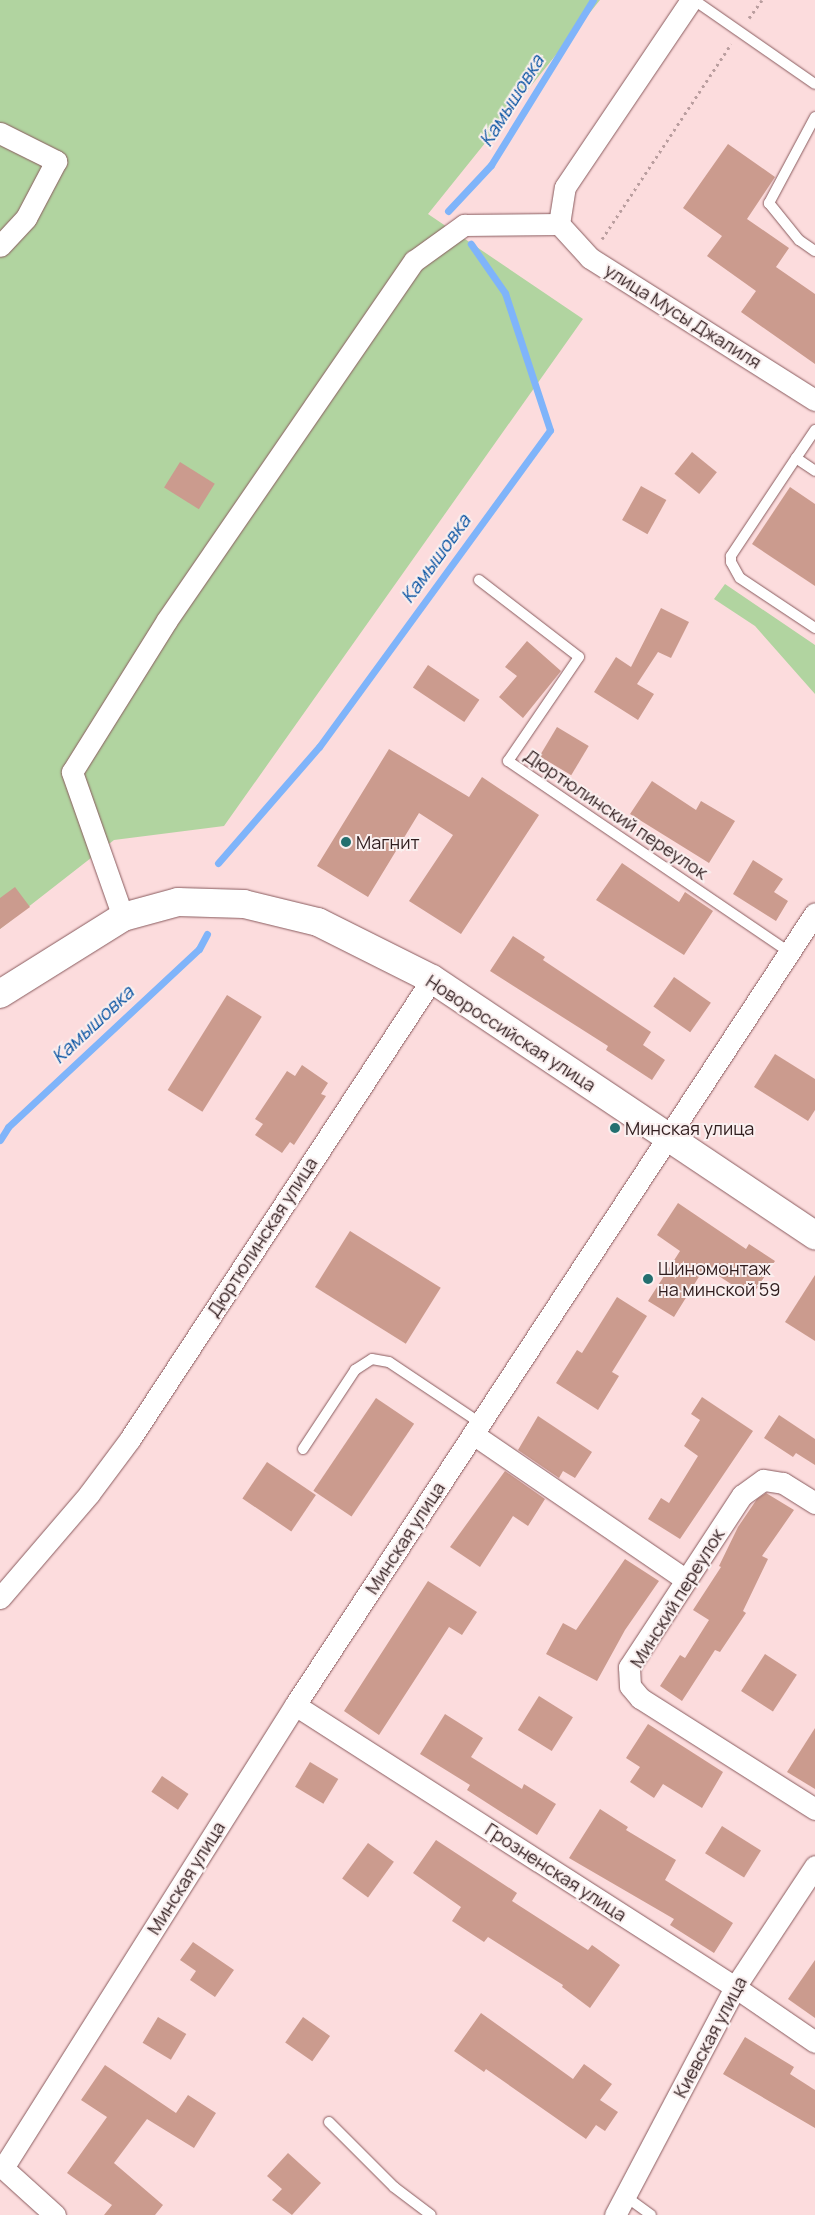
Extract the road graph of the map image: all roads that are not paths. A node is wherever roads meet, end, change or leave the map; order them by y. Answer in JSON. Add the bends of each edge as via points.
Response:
{"nodes":[{"id":1,"x":693,"y":0,"type":"edge"},
{"id":2,"x":815,"y":84,"type":"edge"},
{"id":3,"x":815,"y":117,"type":"edge"},
{"id":4,"x":0,"y":133,"type":"edge"},
{"id":5,"x":559,"y":224,"type":"junction"},
{"id":6,"x":0,"y":246,"type":"edge"},
{"id":7,"x":815,"y":251,"type":"edge"},
{"id":8,"x":815,"y":400,"type":"edge"},
{"id":9,"x":815,"y":430,"type":"edge"},
{"id":10,"x":796,"y":458,"type":"junction"},
{"id":11,"x":815,"y":471,"type":"edge"},
{"id":12,"x":479,"y":580,"type":"dead end"},
{"id":13,"x":815,"y":628,"type":"edge"},
{"id":14,"x":815,"y":913,"type":"edge"},
{"id":15,"x":123,"y":918,"type":"junction"},
{"id":16,"x":789,"y":952,"type":"junction"},
{"id":17,"x":432,"y":978,"type":"junction"},
{"id":18,"x":0,"y":994,"type":"edge"},
{"id":19,"x":668,"y":1137,"type":"junction"},
{"id":20,"x":815,"y":1236,"type":"edge"},
{"id":21,"x":477,"y":1428,"type":"junction"},
{"id":22,"x":303,"y":1449,"type":"dead end"},
{"id":23,"x":815,"y":1503,"type":"edge"},
{"id":24,"x":686,"y":1580,"type":"junction"},
{"id":25,"x":0,"y":1598,"type":"edge"},
{"id":26,"x":295,"y":1705,"type":"junction"},
{"id":27,"x":815,"y":1809,"type":"edge"},
{"id":28,"x":815,"y":1866,"type":"edge"},
{"id":29,"x":735,"y":1987,"type":"junction"},
{"id":30,"x":815,"y":2042,"type":"edge"},
{"id":31,"x":329,"y":2122,"type":"dead end"},
{"id":32,"x":1,"y":2170,"type":"edge"},
{"id":33,"x":625,"y":2196,"type":"junction"},
{"id":34,"x":55,"y":2215,"type":"edge"},
{"id":35,"x":431,"y":2215,"type":"edge"},
{"id":36,"x":615,"y":2215,"type":"edge"},
{"id":37,"x":651,"y":2215,"type":"edge"}],
"edges":[{"from":1,"to":2,"type":"lane"},
{"from":1,"to":5,"type":"street","via":[[566,186]]},
{"from":3,"to":7,"type":"lane","via":[[769,203],[799,240]]},
{"from":4,"to":6,"type":"street","via":[[56,161],[26,218]]},
{"from":5,"to":8,"type":"street","name":"улица Мусы Джалиля","via":[[590,258]]},
{"from":5,"to":15,"type":"street","via":[[464,226],[414,261],[162,628],[72,772]]},
{"from":9,"to":10,"type":"lane"},
{"from":10,"to":11,"type":"lane"},
{"from":10,"to":13,"type":"lane","via":[[731,556],[731,562],[740,578]]},
{"from":12,"to":16,"type":"lane","name":"Дюртюлинский переулок","via":[[579,657],[508,761]]},
{"from":14,"to":16,"type":"street","name":"Минская улица"},
{"from":15,"to":17,"type":"main road","name":"Новороссийская улица","via":[[178,902],[244,904],[318,922]]},
{"from":15,"to":18,"type":"main road","name":"Новороссийская улица"},
{"from":16,"to":19,"type":"street","name":"Минская улица"},
{"from":17,"to":19,"type":"main road","name":"Новороссийская улица"},
{"from":17,"to":25,"type":"street","name":"Дюртюлинская улица","via":[[130,1439],[89,1494]]},
{"from":19,"to":20,"type":"main road","name":"Новороссийская улица"},
{"from":19,"to":21,"type":"street","name":"Минская улица"},
{"from":21,"to":22,"type":"lane","via":[[389,1362],[372,1359],[355,1370]]},
{"from":21,"to":24,"type":"street"},
{"from":21,"to":26,"type":"street","name":"Минская улица"},
{"from":23,"to":24,"type":"street","name":"Минский переулок","via":[[783,1482],[763,1480],[742,1495]]},
{"from":24,"to":27,"type":"street","name":"Минский переулок","via":[[629,1667],[630,1686],[640,1698]]},
{"from":26,"to":29,"type":"street","name":"Грозненская улица"},
{"from":26,"to":32,"type":"street","name":"Минская улица"},
{"from":28,"to":29,"type":"street","name":"Киевская улица"},
{"from":29,"to":30,"type":"street","name":"Грозненская улица"},
{"from":29,"to":33,"type":"street","name":"Киевская улица"},
{"from":31,"to":35,"type":"lane","via":[[394,2187]]},
{"from":32,"to":34,"type":"street"},
{"from":33,"to":36,"type":"street","name":"Киевская улица"},
{"from":33,"to":37,"type":"lane"}]}
